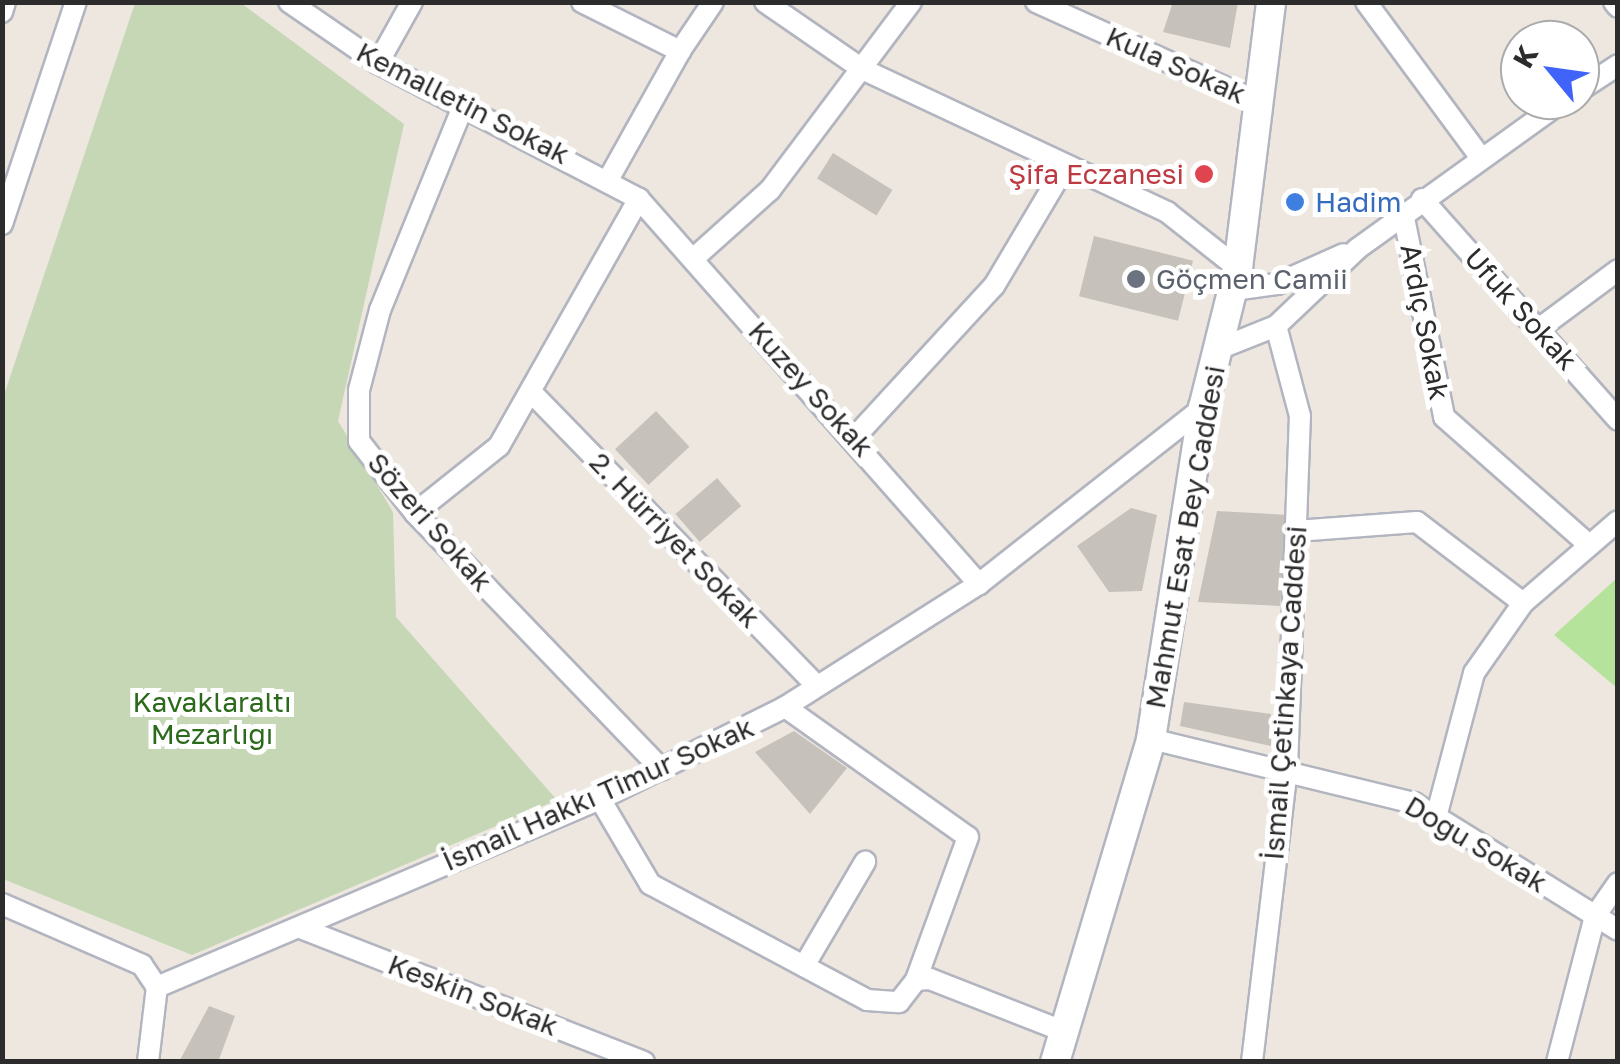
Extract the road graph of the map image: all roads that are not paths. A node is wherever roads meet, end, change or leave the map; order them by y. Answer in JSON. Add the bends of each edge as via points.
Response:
{"nodes":[{"id":1,"x":5,"y":2,"type":"edge"},
{"id":2,"x":76,"y":2,"type":"edge"},
{"id":3,"x":289,"y":2,"type":"edge"},
{"id":4,"x":412,"y":2,"type":"edge"},
{"id":5,"x":582,"y":2,"type":"edge"},
{"id":6,"x":713,"y":2,"type":"edge"},
{"id":7,"x":765,"y":2,"type":"edge"},
{"id":8,"x":911,"y":2,"type":"edge"},
{"id":9,"x":1036,"y":2,"type":"edge"},
{"id":10,"x":1271,"y":2,"type":"edge"},
{"id":11,"x":1366,"y":2,"type":"edge"},
{"id":12,"x":2,"y":12,"type":"edge"},
{"id":13,"x":680,"y":51,"type":"junction"},
{"id":14,"x":378,"y":64,"type":"junction"},
{"id":15,"x":862,"y":69,"type":"junction"},
{"id":16,"x":1260,"y":102,"type":"junction"},
{"id":17,"x":462,"y":108,"type":"junction"},
{"id":18,"x":1533,"y":120,"type":"edge"},
{"id":19,"x":1479,"y":155,"type":"junction"},
{"id":20,"x":1064,"y":168,"type":"junction"},
{"id":21,"x":608,"y":180,"type":"junction"},
{"id":22,"x":639,"y":199,"type":"junction"},
{"id":23,"x":1422,"y":199,"type":"junction"},
{"id":24,"x":1403,"y":213,"type":"junction"},
{"id":25,"x":2,"y":224,"type":"edge"},
{"id":26,"x":1358,"y":248,"type":"junction"},
{"id":27,"x":693,"y":258,"type":"junction"},
{"id":28,"x":1618,"y":270,"type":"edge"},
{"id":29,"x":1236,"y":279,"type":"junction"},
{"id":30,"x":1276,"y":326,"type":"junction"},
{"id":31,"x":1540,"y":328,"type":"junction"},
{"id":32,"x":1216,"y":350,"type":"junction"},
{"id":33,"x":533,"y":394,"type":"junction"},
{"id":34,"x":1203,"y":408,"type":"junction"},
{"id":35,"x":1618,"y":420,"type":"edge"},
{"id":36,"x":854,"y":437,"type":"junction"},
{"id":37,"x":415,"y":513,"type":"junction"},
{"id":38,"x":1618,"y":521,"type":"edge"},
{"id":39,"x":1296,"y":531,"type":"junction"},
{"id":40,"x":1589,"y":545,"type":"junction"},
{"id":41,"x":979,"y":584,"type":"junction"},
{"id":42,"x":1523,"y":603,"type":"junction"},
{"id":43,"x":817,"y":686,"type":"junction"},
{"id":44,"x":785,"y":708,"type":"junction"},
{"id":45,"x":1151,"y":738,"type":"junction"},
{"id":46,"x":1287,"y":768,"type":"junction"},
{"id":47,"x":662,"y":770,"type":"junction"},
{"id":48,"x":600,"y":799,"type":"junction"},
{"id":49,"x":1436,"y":816,"type":"junction"},
{"id":50,"x":864,"y":862,"type":"dead end"},
{"id":51,"x":1618,"y":884,"type":"edge"},
{"id":52,"x":2,"y":904,"type":"edge"},
{"id":53,"x":1595,"y":916,"type":"junction"},
{"id":54,"x":303,"y":929,"type":"junction"},
{"id":55,"x":1618,"y":930,"type":"edge"},
{"id":56,"x":804,"y":966,"type":"junction"},
{"id":57,"x":916,"y":980,"type":"junction"},
{"id":58,"x":157,"y":987,"type":"junction"},
{"id":59,"x":1065,"y":1032,"type":"junction"},
{"id":60,"x":621,"y":1058,"type":"edge"},
{"id":61,"x":148,"y":1062,"type":"edge"},
{"id":62,"x":644,"y":1062,"type":"edge"},
{"id":63,"x":1055,"y":1062,"type":"edge"},
{"id":64,"x":1252,"y":1062,"type":"edge"},
{"id":65,"x":1557,"y":1062,"type":"edge"}],
"edges":[{"from":1,"to":12,"type":"street"},
{"from":2,"to":25,"type":"street"},
{"from":3,"to":14,"type":"street","name":"Kemalletin Sokak"},
{"from":4,"to":14,"type":"street"},
{"from":5,"to":13,"type":"street"},
{"from":6,"to":13,"type":"street"},
{"from":7,"to":15,"type":"street"},
{"from":8,"to":15,"type":"street"},
{"from":9,"to":16,"type":"street","name":"Kula Sokak"},
{"from":10,"to":16,"type":"street","name":"Mahmut Esat Bey Caddesi"},
{"from":11,"to":19,"type":"street"},
{"from":13,"to":21,"type":"street"},
{"from":14,"to":17,"type":"street","name":"Kemalletin Sokak"},
{"from":15,"to":20,"type":"street"},
{"from":15,"to":27,"type":"street","via":[[770,190]]},
{"from":16,"to":29,"type":"street","name":"Mahmut Esat Bey Caddesi"},
{"from":17,"to":21,"type":"street","name":"Kemalletin Sokak"},
{"from":17,"to":37,"type":"street","name":"Sözeri Sokak","via":[[380,310],[356,415],[358,442]]},
{"from":18,"to":19,"type":"street"},
{"from":19,"to":23,"type":"street"},
{"from":20,"to":29,"type":"street","via":[[1167,212]]},
{"from":20,"to":36,"type":"street","via":[[994,286]]},
{"from":21,"to":22,"type":"street","name":"Kemalletin Sokak"},
{"from":22,"to":27,"type":"street","name":"Kuzey Sokak"},
{"from":22,"to":33,"type":"street"},
{"from":23,"to":24,"type":"street"},
{"from":23,"to":31,"type":"street","name":"Ufuk Sokak"},
{"from":24,"to":26,"type":"street"},
{"from":24,"to":40,"type":"street","name":"Ardıç Sokak","via":[[1444,417]]},
{"from":26,"to":29,"type":"street","via":[[1277,284]]},
{"from":26,"to":30,"type":"street"},
{"from":27,"to":36,"type":"street","name":"Kuzey Sokak"},
{"from":28,"to":31,"type":"street"},
{"from":29,"to":32,"type":"street","name":"Mahmut Esat Bey Caddesi"},
{"from":30,"to":32,"type":"street"},
{"from":30,"to":39,"type":"street","name":"İsmail Çetinkaya Caddesi","via":[[1300,416]]},
{"from":31,"to":35,"type":"street","name":"Ufuk Sokak"},
{"from":32,"to":34,"type":"street","name":"Mahmut Esat Bey Caddesi"},
{"from":33,"to":37,"type":"street","via":[[498,446]]},
{"from":33,"to":43,"type":"street","name":"2. Hürriyet Sokak"},
{"from":34,"to":41,"type":"street","name":"İsmail Hakkı Timur Sokak"},
{"from":34,"to":45,"type":"street","name":"Mahmut Esat Bey Caddesi"},
{"from":36,"to":41,"type":"street","name":"Kuzey Sokak"},
{"from":37,"to":47,"type":"street","name":"Sözeri Sokak"},
{"from":38,"to":40,"type":"street"},
{"from":39,"to":42,"type":"street","via":[[1417,522]]},
{"from":39,"to":46,"type":"street","name":"İsmail Çetinkaya Caddesi"},
{"from":40,"to":42,"type":"street"},
{"from":41,"to":43,"type":"street","name":"İsmail Hakkı Timur Sokak"},
{"from":42,"to":49,"type":"street","via":[[1474,673]]},
{"from":43,"to":44,"type":"street","name":"İsmail Hakkı Timur Sokak"},
{"from":44,"to":47,"type":"street","name":"İsmail Hakkı Timur Sokak"},
{"from":44,"to":57,"type":"street","via":[[968,837]]},
{"from":45,"to":46,"type":"street","name":"Doğu Sokak"},
{"from":45,"to":59,"type":"street","name":"Mahmut Esat Bey Caddesi"},
{"from":46,"to":49,"type":"street","name":"Doğu Sokak","via":[[1350,780]]},
{"from":46,"to":64,"type":"street","name":"İsmail Çetinkaya Caddesi"},
{"from":47,"to":48,"type":"street","name":"İsmail Hakkı Timur Sokak"},
{"from":48,"to":54,"type":"street","name":"İsmail Hakkı Timur Sokak"},
{"from":48,"to":56,"type":"street","via":[[650,884]]},
{"from":49,"to":53,"type":"street","name":"Doğu Sokak"},
{"from":50,"to":56,"type":"street"},
{"from":51,"to":53,"type":"street"},
{"from":52,"to":58,"type":"street","via":[[142,965]]},
{"from":53,"to":55,"type":"street","name":"Doğu Sokak"},
{"from":53,"to":65,"type":"street"},
{"from":54,"to":58,"type":"street","name":"İsmail Hakkı Timur Sokak"},
{"from":54,"to":60,"type":"street","name":"Keskin Sokak"},
{"from":56,"to":57,"type":"street","via":[[867,1000],[898,1002]]},
{"from":57,"to":59,"type":"street"},
{"from":58,"to":61,"type":"street"},
{"from":59,"to":63,"type":"street","name":"Mahmut Esat Bey Caddesi"},
{"from":60,"to":62,"type":"street","name":"Keskin Sokak"}]}
